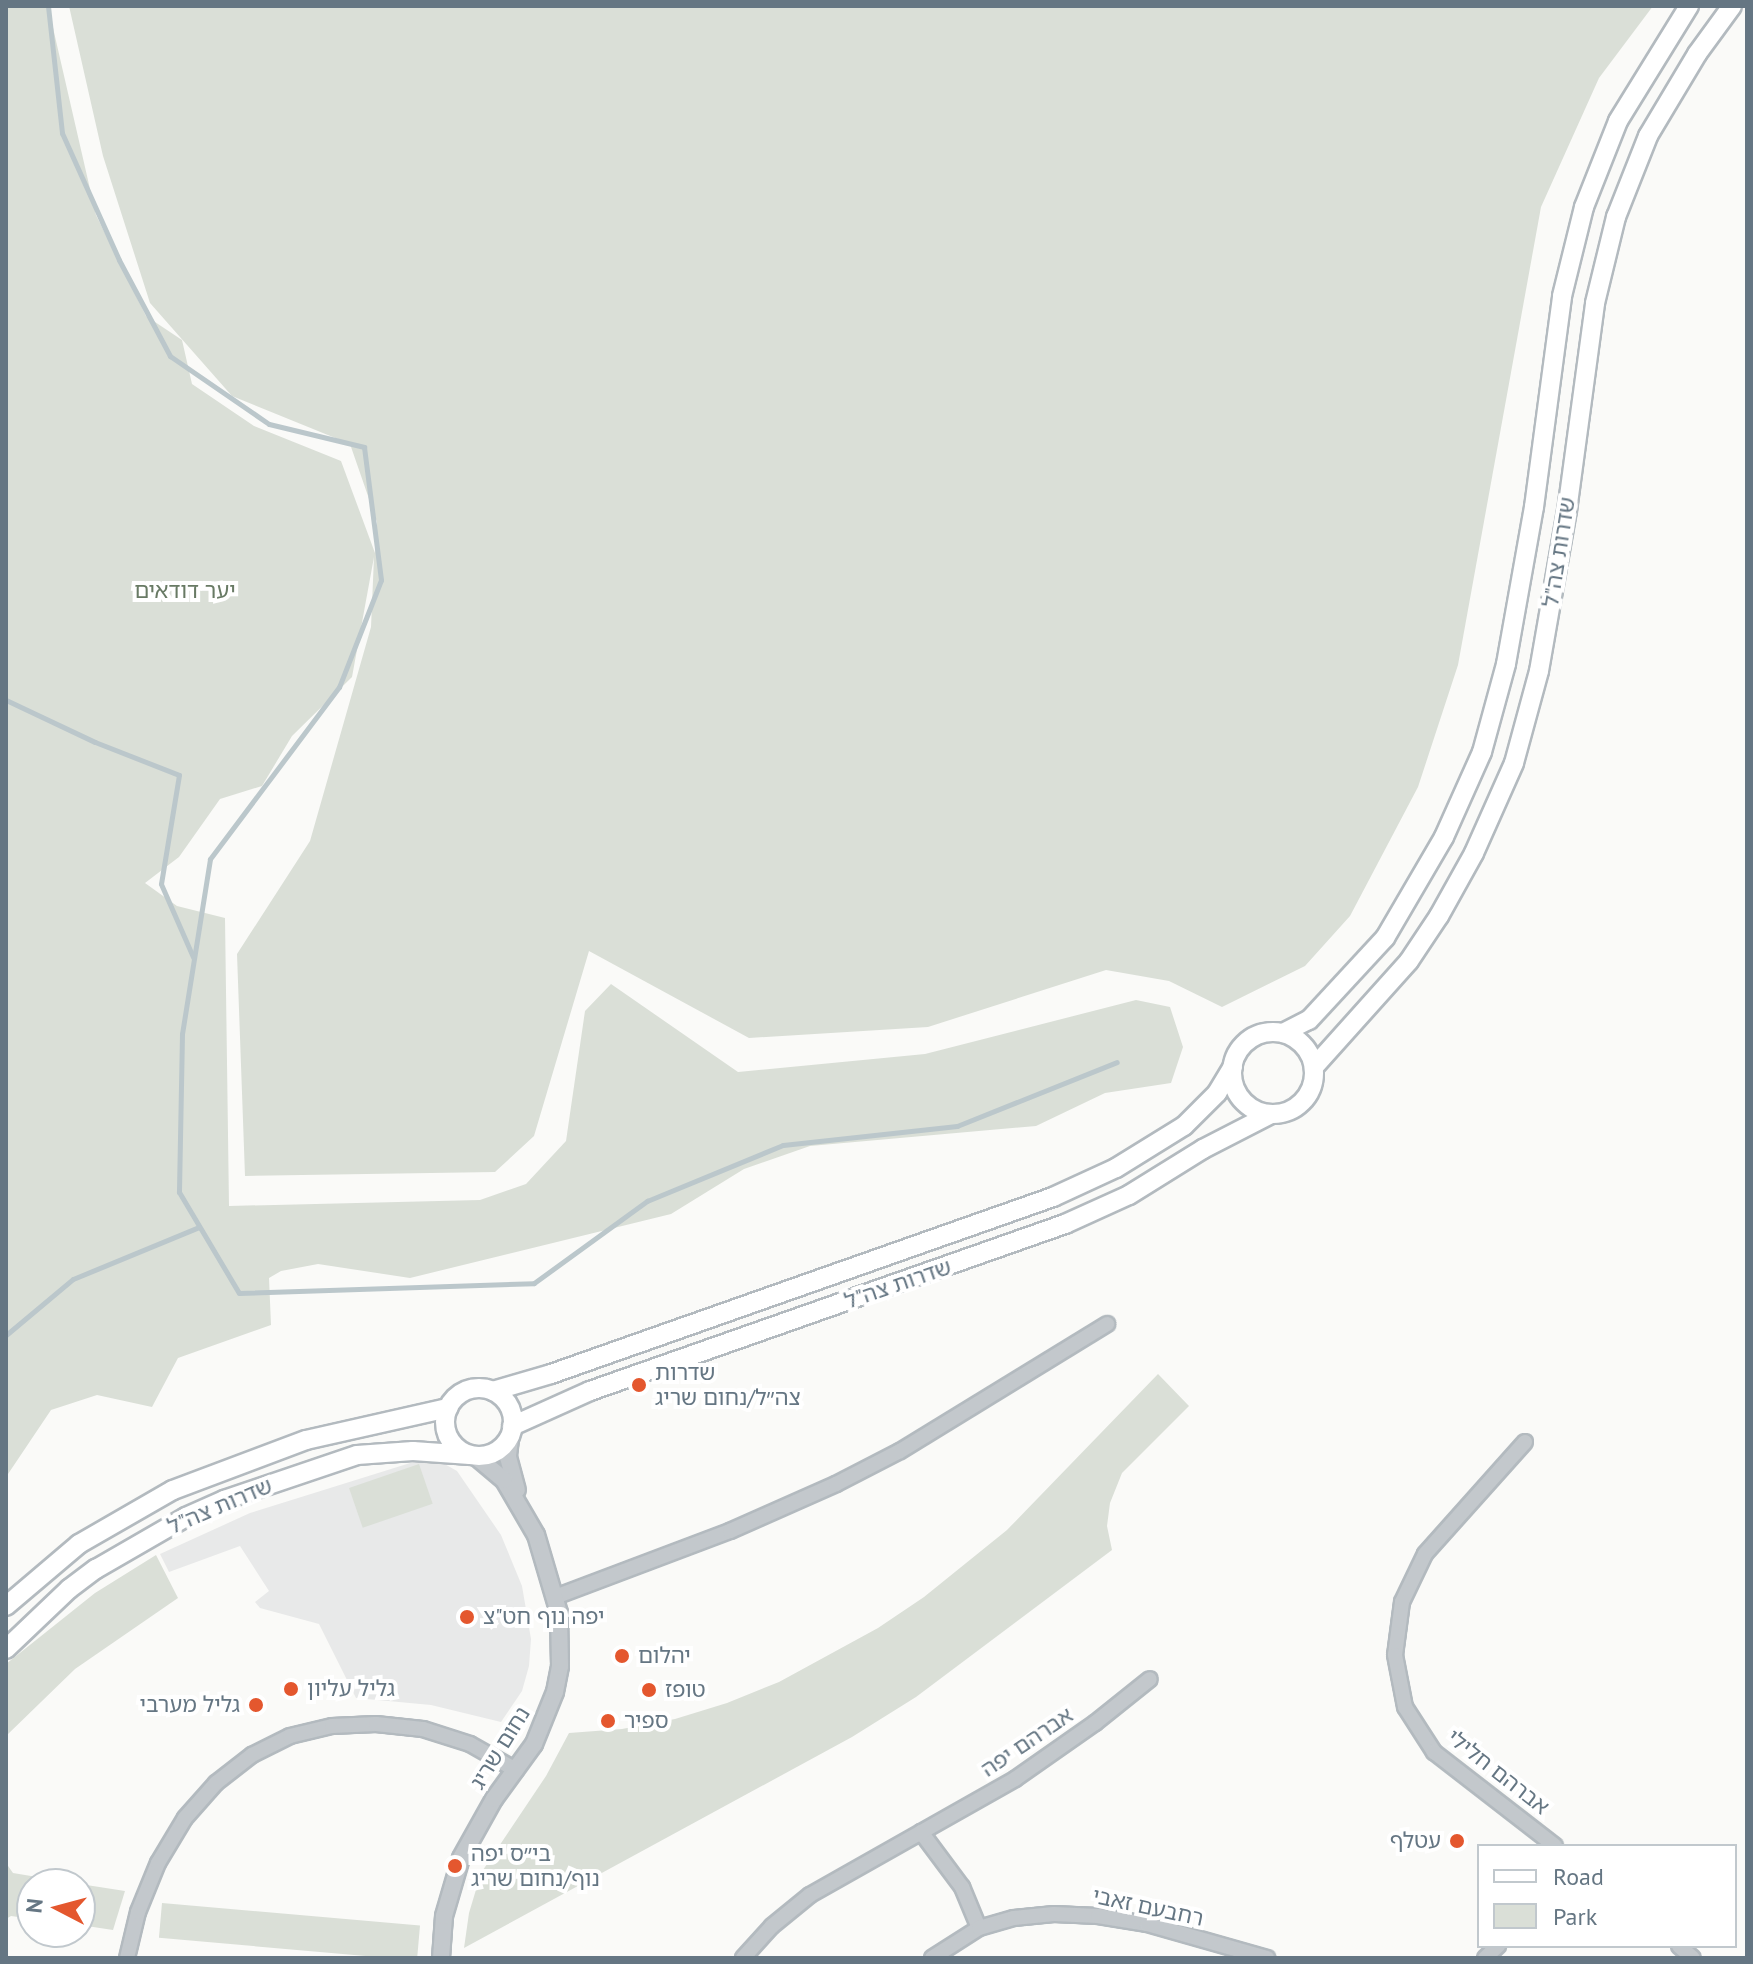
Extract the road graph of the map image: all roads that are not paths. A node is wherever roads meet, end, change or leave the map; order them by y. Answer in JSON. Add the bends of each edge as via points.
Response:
{"nodes":[{"id":1,"x":1689,"y":6,"type":"edge"},
{"id":2,"x":1732,"y":6,"type":"edge"},
{"id":3,"x":1283,"y":1033,"type":"junction"},
{"id":4,"x":1233,"y":1066,"type":"junction"},
{"id":5,"x":1314,"y":1067,"type":"junction"},
{"id":6,"x":1271,"y":1114,"type":"junction"},
{"id":7,"x":1107,"y":1324,"type":"dead end"},
{"id":8,"x":493,"y":1391,"type":"junction"},
{"id":9,"x":448,"y":1408,"type":"junction"},
{"id":10,"x":512,"y":1429,"type":"junction"},
{"id":11,"x":1525,"y":1442,"type":"dead end"},
{"id":12,"x":472,"y":1456,"type":"junction"},
{"id":13,"x":524,"y":1510,"type":"junction"},
{"id":14,"x":555,"y":1597,"type":"junction"},
{"id":15,"x":6,"y":1606,"type":"edge"},
{"id":16,"x":6,"y":1649,"type":"edge"},
{"id":17,"x":1150,"y":1679,"type":"dead end"},
{"id":18,"x":516,"y":1770,"type":"junction"},
{"id":19,"x":921,"y":1832,"type":"junction"},
{"id":20,"x":1552,"y":1844,"type":"edge"},
{"id":21,"x":979,"y":1928,"type":"junction"},
{"id":22,"x":127,"y":1958,"type":"edge"},
{"id":23,"x":441,"y":1958,"type":"edge"},
{"id":24,"x":743,"y":1958,"type":"edge"},
{"id":25,"x":932,"y":1958,"type":"edge"},
{"id":26,"x":1267,"y":1958,"type":"edge"}],
"edges":[{"from":1,"to":3,"type":"main road","name":"שדרות צה\"ל","via":[[1618,121],[1584,207],[1560,311],[1506,664],[1482,752],[1444,837],[1385,938],[1309,1020]]},
{"from":2,"to":5,"type":"main road","name":"שדרות צה\"ל","via":[[1661,113],[1616,217],[1595,303],[1539,671],[1514,763],[1439,916],[1399,973]]},
{"from":3,"to":4,"type":"main road","via":[[1256,1035],[1237,1053]]},
{"from":3,"to":5,"type":"main road","via":[[1304,1045]]},
{"from":4,"to":6,"type":"main road","via":[[1237,1093],[1246,1104]]},
{"from":4,"to":8,"type":"main road","name":"שדרות צה\"ל","via":[[1217,1093],[1184,1126],[1116,1168],[1053,1197]]},
{"from":5,"to":6,"type":"main road","via":[[1304,1100]]},
{"from":6,"to":10,"type":"main road","name":"שדרות צה\"ל","via":[[1129,1195],[1065,1224],[590,1391]]},
{"from":7,"to":14,"type":"street","via":[[900,1451],[836,1484]]},
{"from":8,"to":9,"type":"main road","via":[[466,1391]]},
{"from":8,"to":10,"type":"main road","via":[[508,1405]]},
{"from":9,"to":12,"type":"main road","via":[[447,1435],[456,1448]]},
{"from":9,"to":15,"type":"main road","name":"שדרות צה\"ל","via":[[306,1440],[173,1490],[79,1544]]},
{"from":10,"to":12,"type":"main road","via":[[496,1452]]},
{"from":10,"to":13,"type":"street","name":"נחום שריג","via":[[509,1465]]},
{"from":11,"to":20,"type":"street","name":"אברהם חלילי","via":[[1425,1554],[1402,1602],[1395,1655],[1405,1707],[1434,1752]]},
{"from":12,"to":13,"type":"street","name":"נחום שריג","via":[[499,1474]]},
{"from":12,"to":16,"type":"main road","name":"שדרות צה\"ל","via":[[413,1451],[357,1455],[224,1500],[96,1569]]},
{"from":13,"to":14,"type":"street","name":"נחום שריג"},
{"from":14,"to":18,"type":"street","name":"נחום שריג","via":[[561,1639],[555,1692],[541,1730]]},
{"from":17,"to":19,"type":"street","name":"אברהם יפה","via":[[1036,1765]]},
{"from":18,"to":22,"type":"street","via":[[470,1744],[423,1729],[332,1726],[290,1736],[252,1755],[216,1783],[185,1818],[158,1863]]},
{"from":18,"to":23,"type":"street","name":"נחום שריג","via":[[461,1858],[444,1916]]},
{"from":19,"to":21,"type":"street","via":[[962,1887]]},
{"from":19,"to":24,"type":"street","name":"אברהם יפה","via":[[810,1895]]},
{"from":21,"to":25,"type":"street","name":"רחבעם זאבי"},
{"from":21,"to":26,"type":"street","name":"רחבעם זאבי","via":[[1027,1916],[1098,1916],[1147,1924]]}]}
